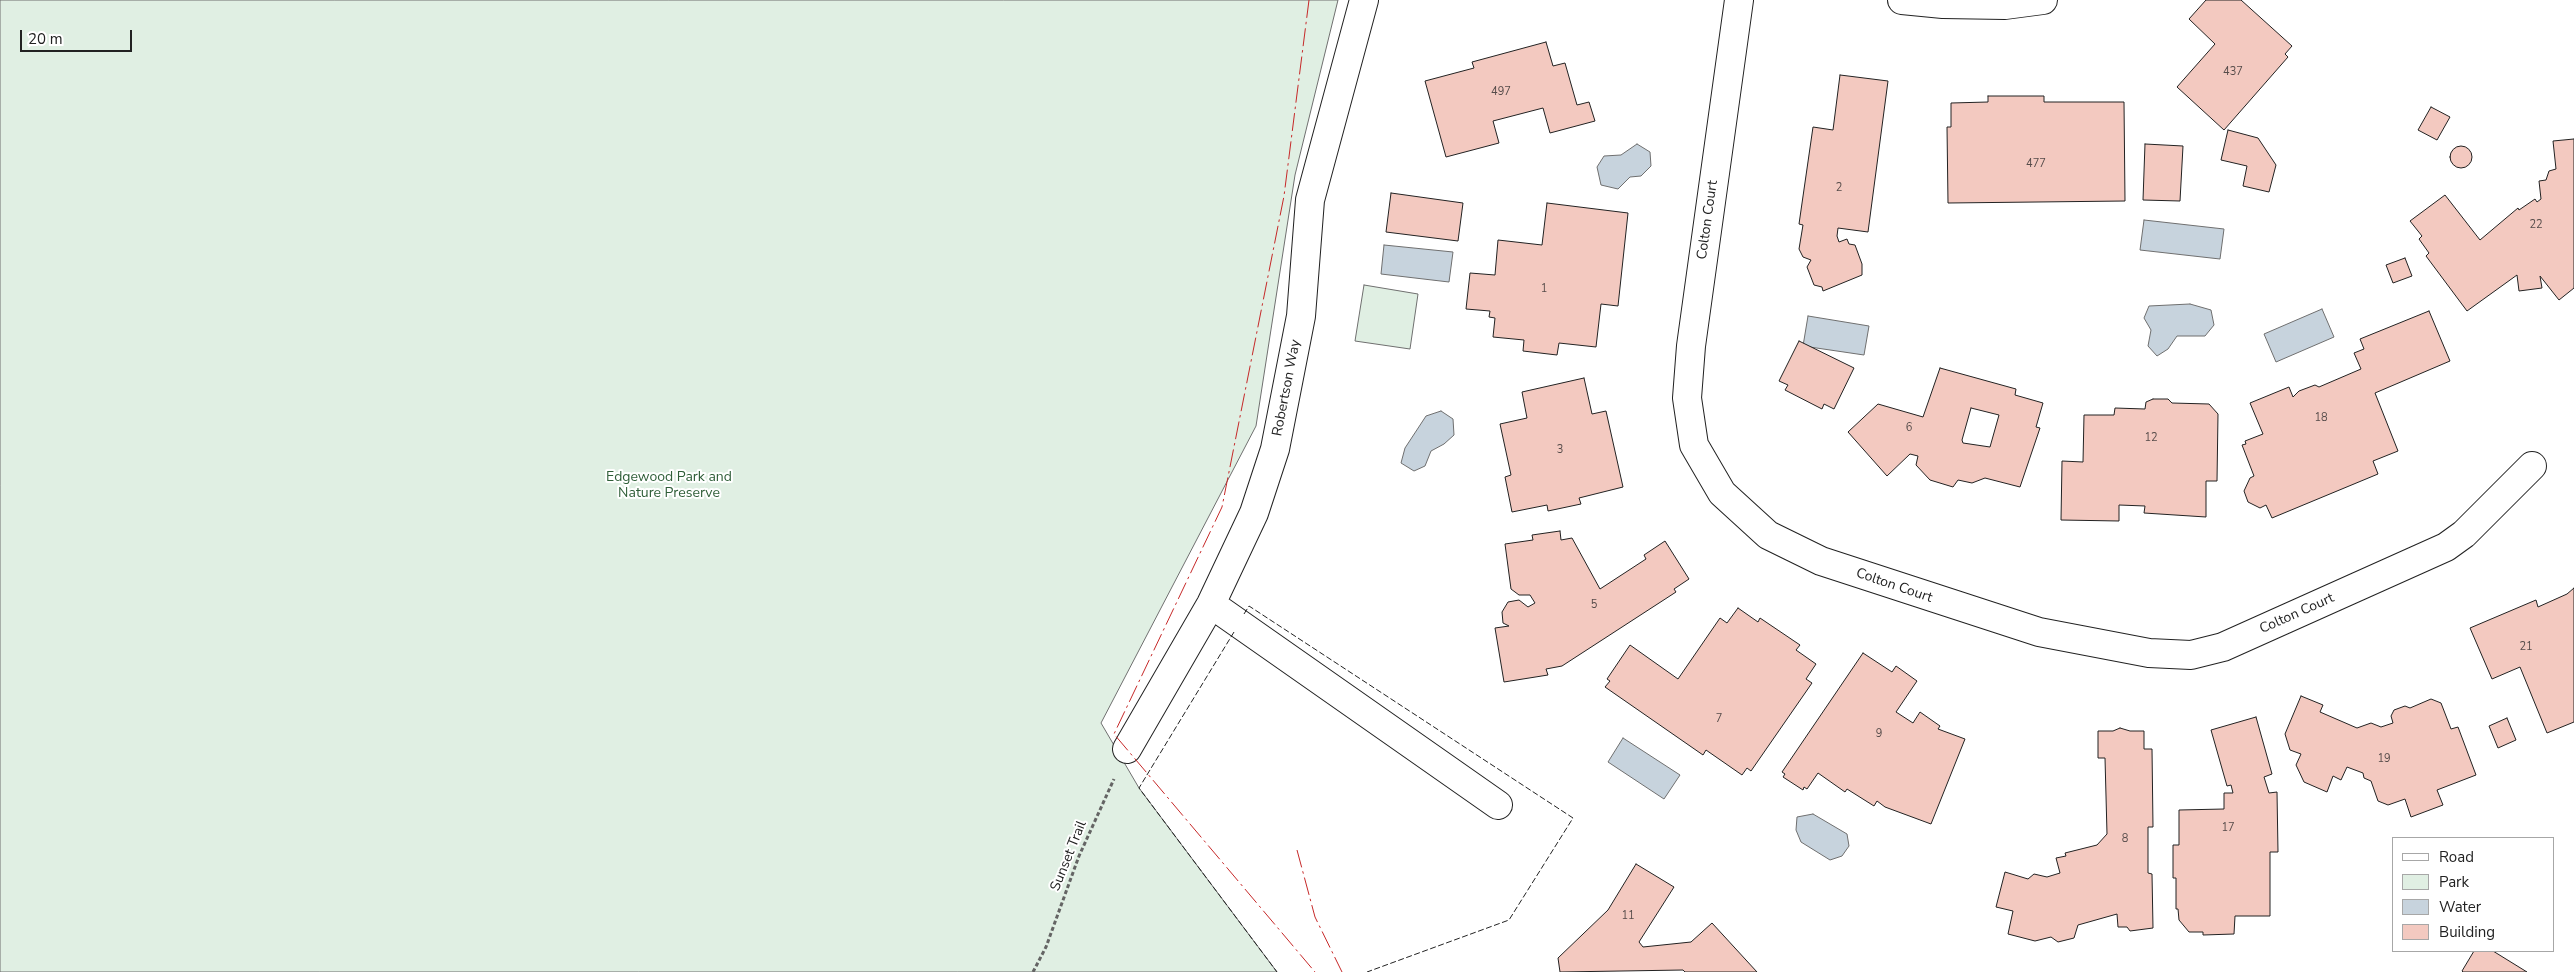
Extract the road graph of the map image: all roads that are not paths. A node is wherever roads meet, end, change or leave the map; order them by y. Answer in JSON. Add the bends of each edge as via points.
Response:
{"nodes":[{"id":1,"x":1364,"y":0,"type":"edge"},
{"id":2,"x":1739,"y":0,"type":"edge"},
{"id":3,"x":1902,"y":0,"type":"edge"},
{"id":4,"x":2044,"y":0,"type":"edge"},
{"id":5,"x":2532,"y":466,"type":"dead end"},
{"id":6,"x":1211,"y":604,"type":"junction"},
{"id":7,"x":1127,"y":748,"type":"road end"},
{"id":8,"x":1498,"y":805,"type":"dead end"}],
"edges":[{"from":1,"to":6,"type":"street","name":"Robertson Way","via":[[1310,200],[1301,316],[1275,449],[1254,513]]},
{"from":2,"to":5,"type":"street","name":"Colton Court","via":[[1691,346],[1687,398],[1694,445],[1722,493],[1768,535],[1830,564],[2039,632],[2149,653],[2191,655],[2223,647],[2446,548]]},
{"from":3,"to":4,"type":"street","via":[[2005,5]]},
{"from":6,"to":7,"type":"street","name":"Robertson Way"},
{"from":6,"to":8,"type":"street"}]}
